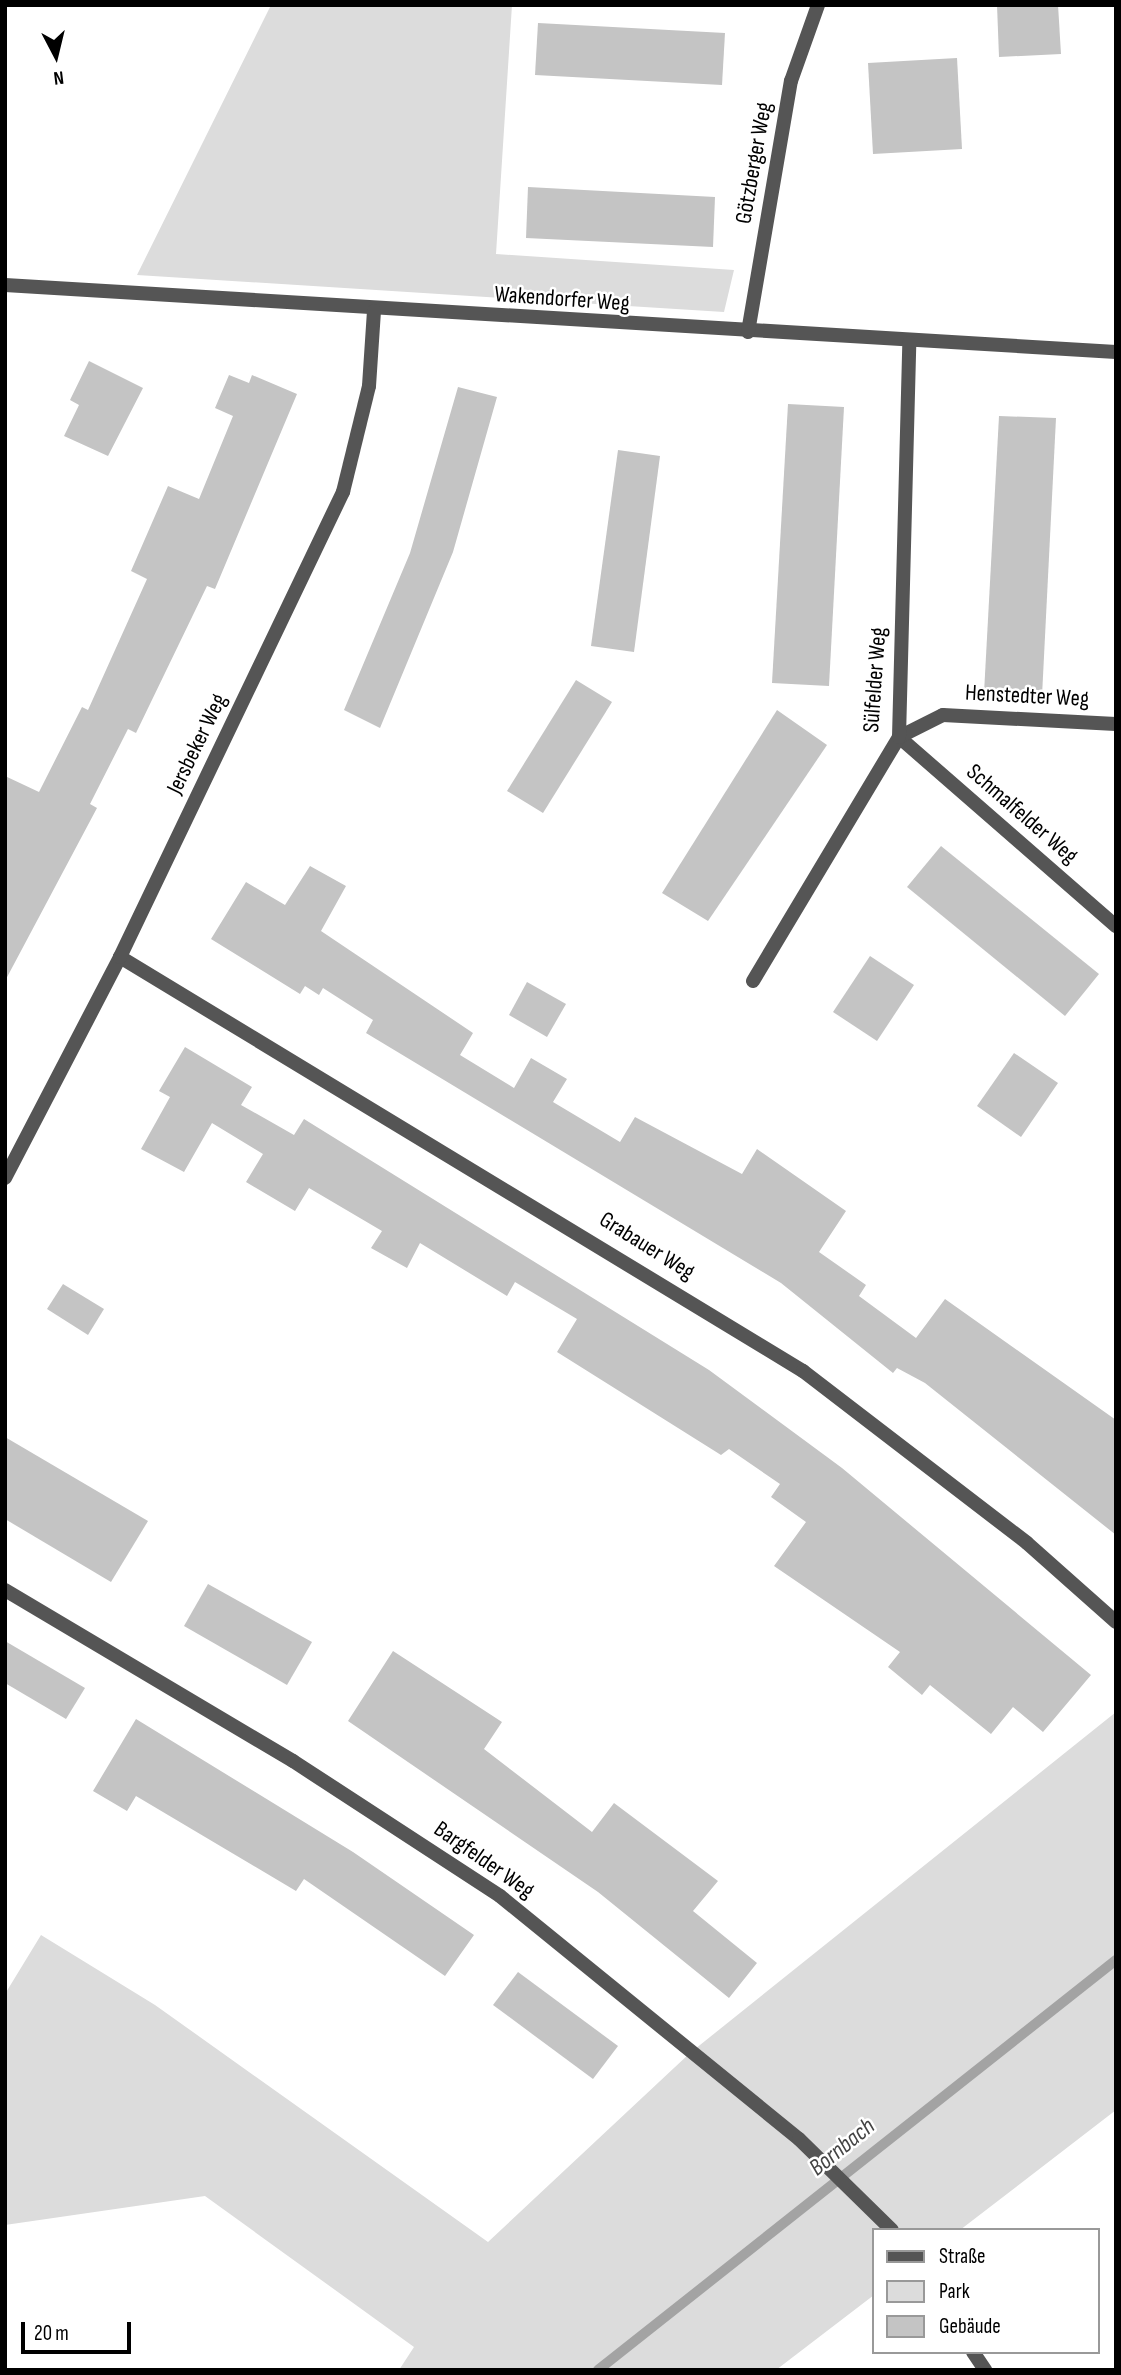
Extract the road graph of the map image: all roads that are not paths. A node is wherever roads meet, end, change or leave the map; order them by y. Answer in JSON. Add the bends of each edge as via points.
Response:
{"nodes":[{"id":1,"x":818,"y":5,"type":"edge"},
{"id":2,"x":5,"y":285,"type":"edge"},
{"id":3,"x":374,"y":311,"type":"junction"},
{"id":4,"x":748,"y":332,"type":"junction"},
{"id":5,"x":909,"y":343,"type":"junction"},
{"id":6,"x":1116,"y":352,"type":"edge"},
{"id":7,"x":1116,"y":724,"type":"edge"},
{"id":8,"x":899,"y":737,"type":"junction"},
{"id":9,"x":1116,"y":926,"type":"edge"},
{"id":10,"x":120,"y":957,"type":"junction"},
{"id":11,"x":753,"y":982,"type":"dead end"},
{"id":12,"x":5,"y":1178,"type":"edge"},
{"id":13,"x":5,"y":1590,"type":"edge"},
{"id":14,"x":1116,"y":1622,"type":"edge"},
{"id":15,"x":890,"y":2228,"type":"edge"},
{"id":16,"x":974,"y":2354,"type":"edge"},
{"id":17,"x":985,"y":2370,"type":"edge"}],
"edges":[{"from":1,"to":4,"type":"street","name":"Götzberger Weg","via":[[791,81]]},
{"from":2,"to":3,"type":"street","name":"Wakendorfer Weg"},
{"from":3,"to":4,"type":"street","name":"Wakendorfer Weg"},
{"from":3,"to":10,"type":"street","name":"Jersbeker Weg","via":[[369,386],[343,492]]},
{"from":4,"to":5,"type":"street","name":"Wakendorfer Weg"},
{"from":5,"to":6,"type":"street","name":"Wakendorfer Weg"},
{"from":5,"to":8,"type":"street","name":"Sülfelder Weg"},
{"from":7,"to":8,"type":"street","name":"Henstedter Weg","via":[[943,715]]},
{"from":8,"to":9,"type":"street","name":"Schmalfelder Weg"},
{"from":8,"to":11,"type":"street","name":"Sülfelder Weg"},
{"from":10,"to":12,"type":"street","name":"Jersbeker Weg"},
{"from":10,"to":14,"type":"street","name":"Grabauer Weg","via":[[803,1371],[1027,1543]]},
{"from":13,"to":15,"type":"street","name":"Bargfelder Weg","via":[[293,1761],[500,1896],[822,2160]]},
{"from":16,"to":17,"type":"street"}]}
